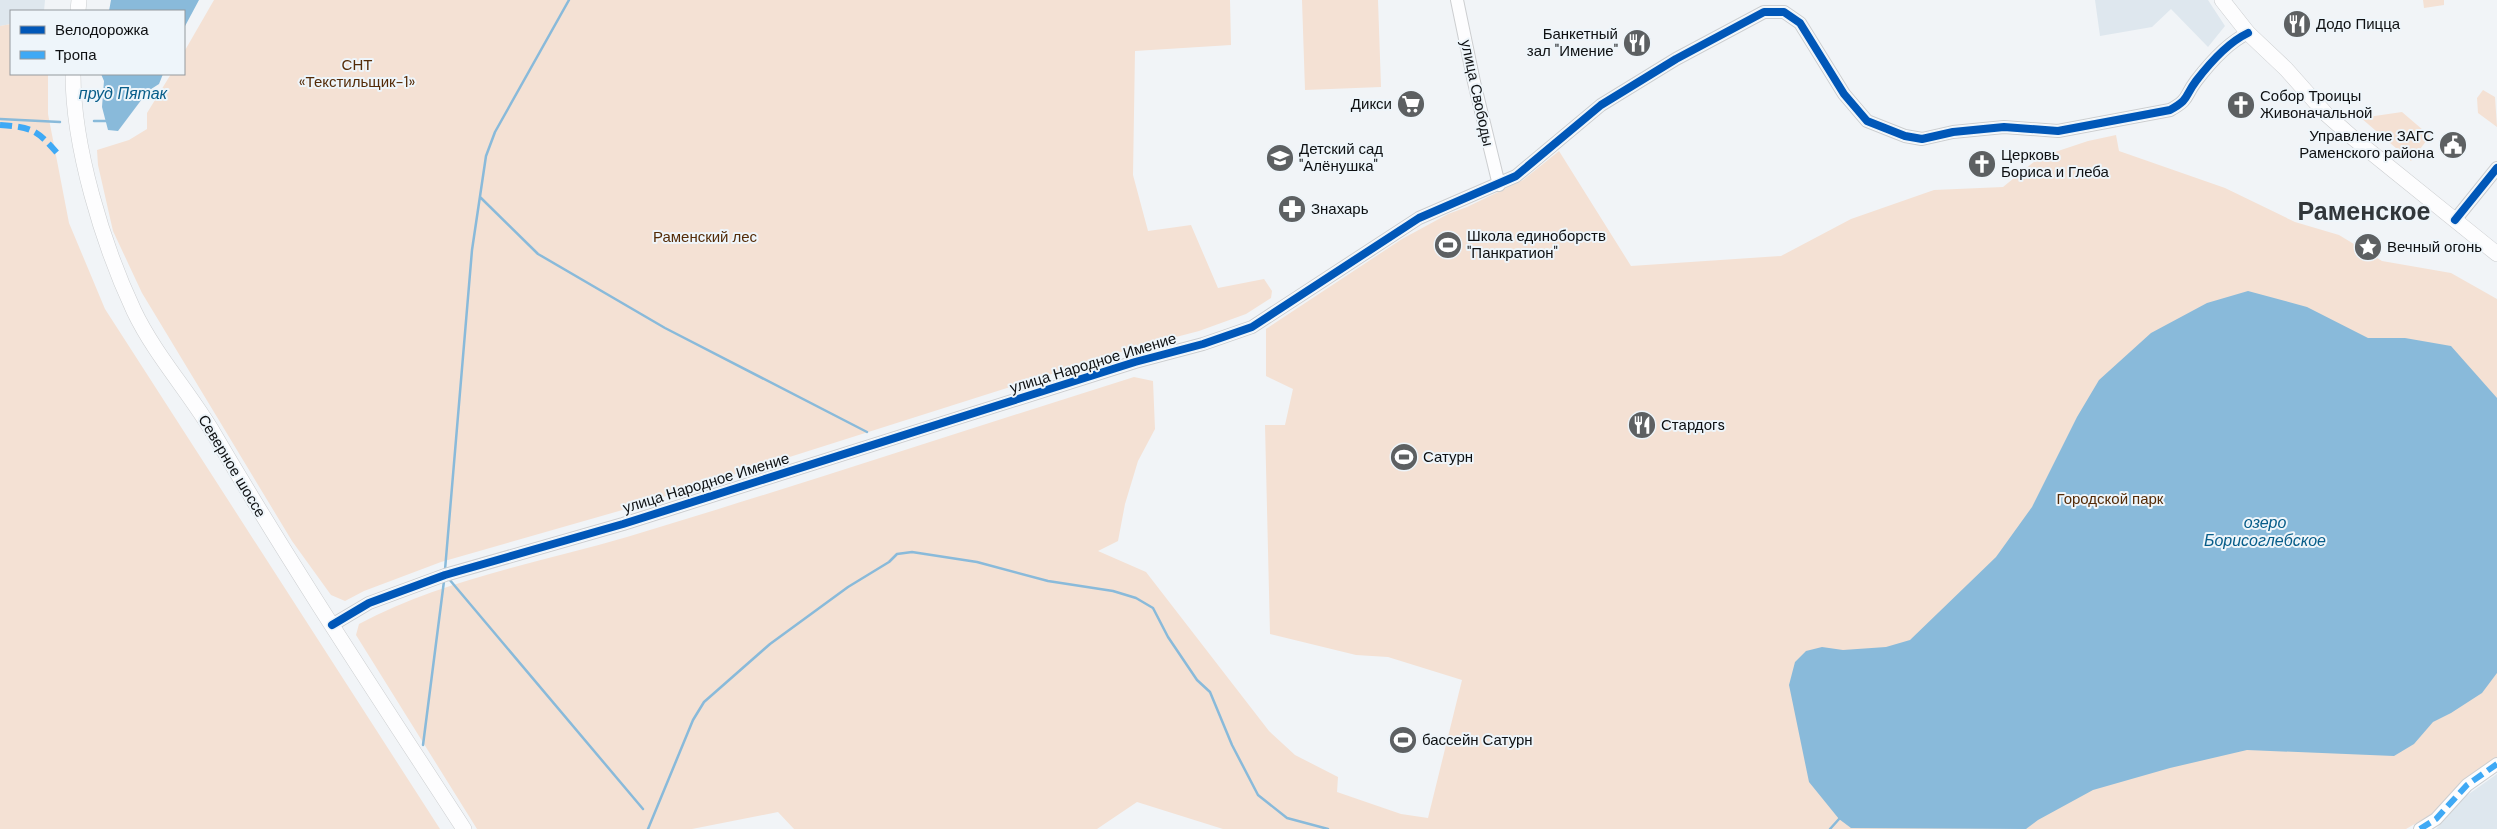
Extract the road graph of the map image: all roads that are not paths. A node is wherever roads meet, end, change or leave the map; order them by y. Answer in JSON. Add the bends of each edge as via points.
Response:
{"nodes":[{"id":1,"x":1458,"y":0,"type":"edge"},
{"id":2,"x":2222,"y":0,"type":"edge"},
{"id":3,"x":2248,"y":33,"type":"junction"},
{"id":4,"x":73,"y":75,"type":"edge"},
{"id":5,"x":2497,"y":168,"type":"edge"},
{"id":6,"x":1499,"y":185,"type":"junction"},
{"id":7,"x":2455,"y":220,"type":"junction"},
{"id":8,"x":2497,"y":254,"type":"edge"},
{"id":9,"x":332,"y":625,"type":"junction"},
{"id":10,"x":2497,"y":764,"type":"edge"},
{"id":11,"x":464,"y":829,"type":"edge"},
{"id":12,"x":2420,"y":829,"type":"edge"}],
"edges":[{"from":1,"to":6,"type":"street","name":"улица Свободы"},
{"from":2,"to":3,"type":"main road"},
{"from":3,"to":6,"type":"street","name":"улица Народное Имение","via":[[2207,70],[2184,102],[2170,110],[2058,131],[2004,126],[1922,138],[1888,131],[1867,121],[1844,94],[1800,23],[1784,12],[1764,12],[1653,72],[1601,105],[1544,155]]},
{"from":3,"to":7,"type":"main road","via":[[2352,137]]},
{"from":4,"to":9,"type":"main road","name":"Северное шоссе","via":[[77,124],[88,175],[103,231],[134,312],[203,415],[264,520]]},
{"from":5,"to":7,"type":"street"},
{"from":6,"to":9,"type":"street","name":"улица Народное Имение","via":[[1419,218],[1252,326],[1204,344],[1134,362],[632,521],[445,575],[369,603]]},
{"from":7,"to":8,"type":"main road"},
{"from":9,"to":11,"type":"main road","name":"Северное шоссе"},
{"from":10,"to":12,"type":"street","via":[[2467,785],[2436,818]]}]}
